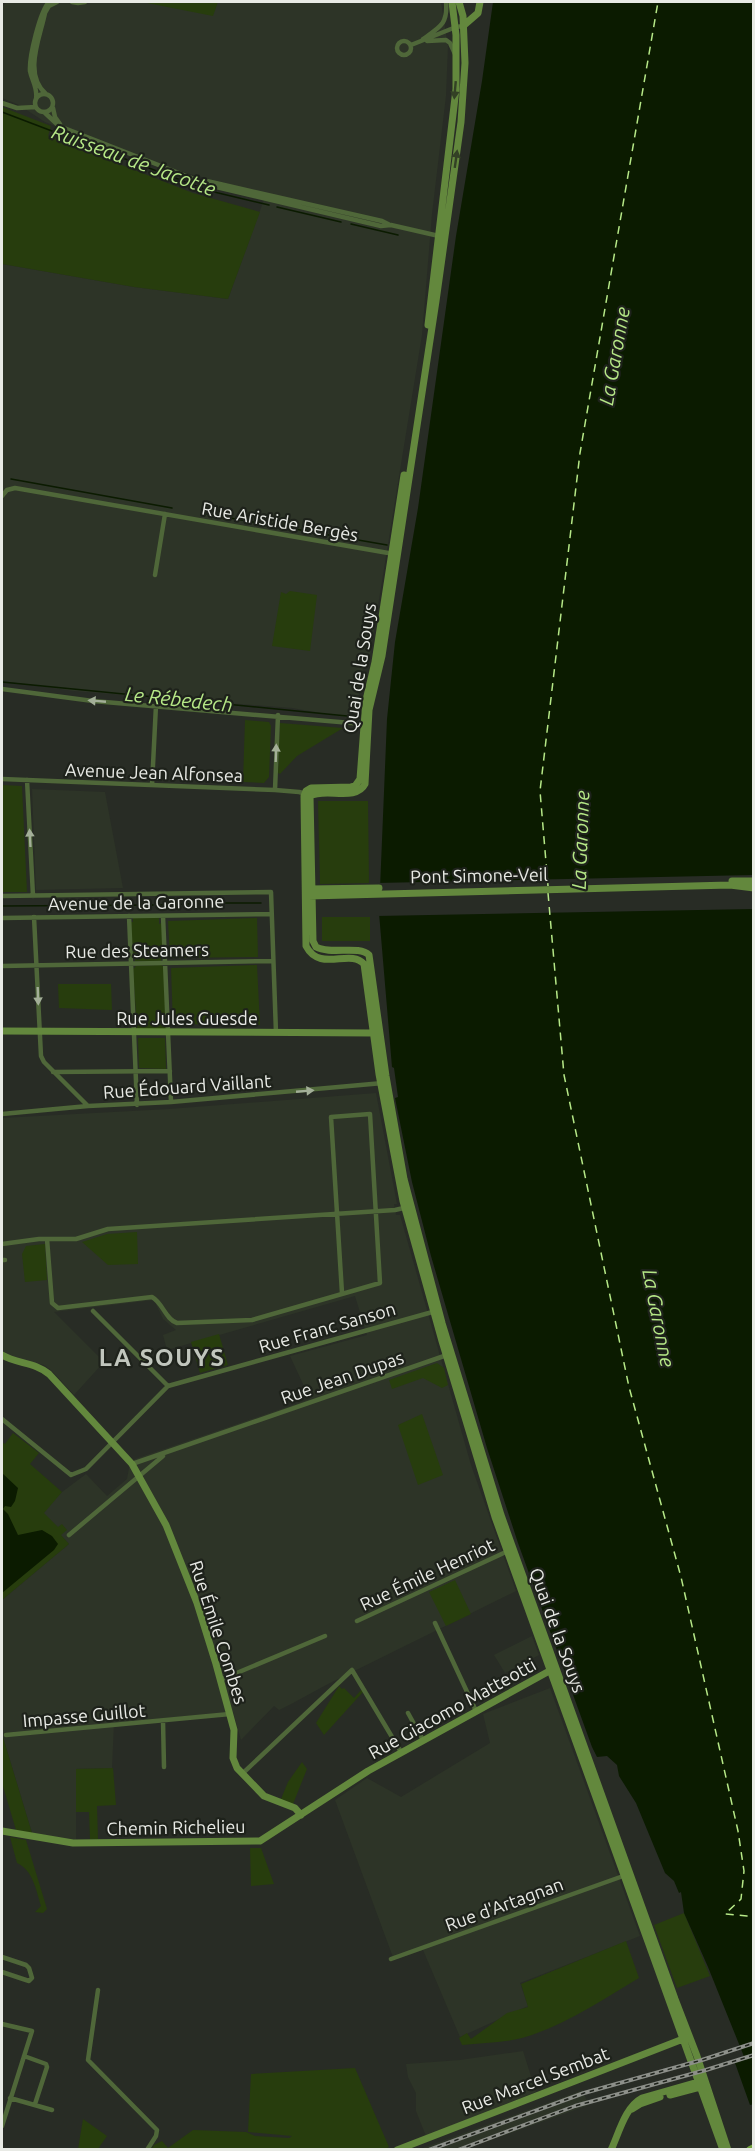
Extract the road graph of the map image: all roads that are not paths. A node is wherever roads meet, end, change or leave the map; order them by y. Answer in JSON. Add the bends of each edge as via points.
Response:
{"nodes":[{"id":1,"x":50,"y":2,"type":"edge"},
{"id":2,"x":57,"y":2,"type":"edge"},
{"id":3,"x":72,"y":2,"type":"edge"},
{"id":4,"x":85,"y":2,"type":"edge"},
{"id":5,"x":446,"y":2,"type":"edge"},
{"id":6,"x":452,"y":2,"type":"edge"},
{"id":7,"x":459,"y":2,"type":"edge"},
{"id":8,"x":480,"y":2,"type":"edge"},
{"id":9,"x":460,"y":27,"type":"junction"},
{"id":10,"x":418,"y":42,"type":"junction"},
{"id":11,"x":411,"y":45,"type":"dead end"},
{"id":12,"x":457,"y":60,"type":"junction"},
{"id":13,"x":46,"y":94,"type":"junction"},
{"id":14,"x":36,"y":99,"type":"junction"},
{"id":15,"x":2,"y":103,"type":"edge"},
{"id":16,"x":36,"y":107,"type":"junction"},
{"id":17,"x":53,"y":107,"type":"junction"},
{"id":18,"x":44,"y":112,"type":"junction"},
{"id":19,"x":65,"y":128,"type":"junction"},
{"id":20,"x":442,"y":236,"type":"junction"},
{"id":21,"x":3,"y":494,"type":"edge"},
{"id":22,"x":165,"y":514,"type":"junction"},
{"id":23,"x":394,"y":554,"type":"junction"},
{"id":24,"x":155,"y":575,"type":"dead end"},
{"id":25,"x":2,"y":689,"type":"edge"},
{"id":26,"x":156,"y":705,"type":"junction"},
{"id":27,"x":278,"y":716,"type":"junction"},
{"id":28,"x":363,"y":724,"type":"junction"},
{"id":29,"x":2,"y":779,"type":"edge"},
{"id":30,"x":27,"y":780,"type":"junction"},
{"id":31,"x":152,"y":785,"type":"junction"},
{"id":32,"x":275,"y":790,"type":"junction"},
{"id":33,"x":308,"y":795,"type":"junction"},
{"id":34,"x":753,"y":881,"type":"edge"},
{"id":35,"x":753,"y":888,"type":"edge"},
{"id":36,"x":309,"y":892,"type":"junction"},
{"id":37,"x":329,"y":892,"type":"junction"},
{"id":38,"x":2,"y":896,"type":"edge"},
{"id":39,"x":33,"y":896,"type":"junction"},
{"id":40,"x":271,"y":914,"type":"junction"},
{"id":41,"x":129,"y":916,"type":"junction"},
{"id":42,"x":163,"y":916,"type":"junction"},
{"id":43,"x":34,"y":917,"type":"junction"},
{"id":44,"x":2,"y":918,"type":"edge"},
{"id":45,"x":273,"y":961,"type":"junction"},
{"id":46,"x":165,"y":963,"type":"junction"},
{"id":47,"x":132,"y":964,"type":"junction"},
{"id":48,"x":2,"y":966,"type":"edge"},
{"id":49,"x":36,"y":966,"type":"junction"},
{"id":50,"x":376,"y":1030,"type":"junction"},
{"id":51,"x":2,"y":1031,"type":"edge"},
{"id":52,"x":39,"y":1032,"type":"junction"},
{"id":53,"x":135,"y":1032,"type":"junction"},
{"id":54,"x":169,"y":1032,"type":"junction"},
{"id":55,"x":276,"y":1033,"type":"junction"},
{"id":56,"x":135,"y":1071,"type":"junction"},
{"id":57,"x":170,"y":1071,"type":"junction"},
{"id":58,"x":53,"y":1072,"type":"junction"},
{"id":59,"x":384,"y":1083,"type":"junction"},
{"id":60,"x":171,"y":1102,"type":"junction"},
{"id":61,"x":137,"y":1105,"type":"junction"},
{"id":62,"x":88,"y":1106,"type":"junction"},
{"id":63,"x":2,"y":1114,"type":"edge"},
{"id":64,"x":408,"y":1207,"type":"junction"},
{"id":65,"x":376,"y":1211,"type":"junction"},
{"id":66,"x":337,"y":1214,"type":"junction"},
{"id":67,"x":47,"y":1239,"type":"junction"},
{"id":68,"x":2,"y":1244,"type":"edge"},
{"id":69,"x":342,"y":1293,"type":"junction"},
{"id":70,"x":93,"y":1311,"type":"dead end"},
{"id":71,"x":436,"y":1311,"type":"junction"},
{"id":72,"x":448,"y":1354,"type":"junction"},
{"id":73,"x":3,"y":1358,"type":"edge"},
{"id":74,"x":168,"y":1386,"type":"junction"},
{"id":75,"x":2,"y":1419,"type":"edge"},
{"id":76,"x":113,"y":1442,"type":"junction"},
{"id":77,"x":166,"y":1453,"type":"junction"},
{"id":78,"x":132,"y":1464,"type":"junction"},
{"id":79,"x":140,"y":1476,"type":"junction"},
{"id":80,"x":69,"y":1535,"type":"dead end"},
{"id":81,"x":510,"y":1550,"type":"junction"},
{"id":82,"x":357,"y":1621,"type":"dead end"},
{"id":83,"x":435,"y":1623,"type":"dead end"},
{"id":84,"x":325,"y":1636,"type":"dead end"},
{"id":85,"x":553,"y":1669,"type":"junction"},
{"id":86,"x":220,"y":1680,"type":"junction"},
{"id":87,"x":476,"y":1711,"type":"junction"},
{"id":88,"x":408,"y":1713,"type":"dead end"},
{"id":89,"x":230,"y":1714,"type":"junction"},
{"id":90,"x":163,"y":1721,"type":"junction"},
{"id":91,"x":6,"y":1735,"type":"dead end"},
{"id":92,"x":423,"y":1740,"type":"junction"},
{"id":93,"x":401,"y":1752,"type":"junction"},
{"id":94,"x":164,"y":1767,"type":"dead end"},
{"id":95,"x":368,"y":1771,"type":"joint"},
{"id":96,"x":242,"y":1774,"type":"junction"},
{"id":97,"x":301,"y":1815,"type":"junction"},
{"id":98,"x":2,"y":1831,"type":"edge"},
{"id":99,"x":627,"y":1875,"type":"junction"},
{"id":100,"x":2,"y":1957,"type":"edge"},
{"id":101,"x":392,"y":1959,"type":"dead end"},
{"id":102,"x":2,"y":1972,"type":"edge"},
{"id":103,"x":98,"y":1990,"type":"dead end"},
{"id":104,"x":2,"y":2024,"type":"edge"},
{"id":105,"x":686,"y":2036,"type":"junction"},
{"id":106,"x":24,"y":2056,"type":"junction"},
{"id":107,"x":702,"y":2084,"type":"junction"},
{"id":108,"x":10,"y":2098,"type":"junction"},
{"id":109,"x":35,"y":2104,"type":"junction"},
{"id":110,"x":52,"y":2110,"type":"dead end"},
{"id":111,"x":2,"y":2126,"type":"edge"},
{"id":112,"x":147,"y":2150,"type":"edge"},
{"id":113,"x":397,"y":2150,"type":"edge"},
{"id":114,"x":611,"y":2150,"type":"edge"},
{"id":115,"x":723,"y":2150,"type":"edge"},
{"id":116,"x":728,"y":2150,"type":"edge"}],
"edges":[{"from":1,"to":14,"type":"street","via":[[42,12],[30,66]]},
{"from":2,"to":13,"type":"street","via":[[45,13],[34,67],[40,88]]},
{"from":3,"to":4,"type":"street"},
{"from":5,"to":10,"type":"street","via":[[444,22]]},
{"from":6,"to":9,"type":"main road"},
{"from":7,"to":9,"type":"main road"},
{"from":8,"to":9,"type":"main road","via":[[478,13]]},
{"from":9,"to":10,"type":"street"},
{"from":9,"to":12,"type":"main road"},
{"from":20,"to":9,"type":"main road","one_way":true,"via":[[465,85]]},
{"from":10,"to":11,"type":"street"},
{"from":10,"to":12,"type":"street","via":[[446,40]]},
{"from":12,"to":20,"type":"main road","one_way":true},
{"from":13,"to":14,"type":"street"},
{"from":13,"to":17,"type":"street","via":[[53,100]]},
{"from":14,"to":16,"type":"street"},
{"from":15,"to":16,"type":"street","via":[[20,109]]},
{"from":16,"to":18,"type":"street"},
{"from":17,"to":18,"type":"street"},
{"from":17,"to":19,"type":"street","via":[[56,120]]},
{"from":18,"to":19,"type":"street"},
{"from":19,"to":20,"type":"street","via":[[201,180]]},
{"from":20,"to":23,"type":"main road","name":"Quai de la Souys"},
{"from":21,"to":22,"type":"street","name":"Rue Aristide Bergès","via":[[15,488]]},
{"from":22,"to":23,"type":"street","name":"Rue Aristide Bergès"},
{"from":22,"to":24,"type":"street"},
{"from":23,"to":28,"type":"main road","name":"Quai de la Souys"},
{"from":23,"to":33,"type":"main road","name":"Quai de la Souys","via":[[382,656],[369,710],[365,784],[356,792]]},
{"from":26,"to":25,"type":"street","one_way":true},
{"from":26,"to":27,"type":"street"},
{"from":26,"to":31,"type":"street"},
{"from":27,"to":28,"type":"street"},
{"from":32,"to":27,"type":"street","one_way":true},
{"from":28,"to":33,"type":"main road","name":"Quai de la Souys","via":[[358,783],[351,787],[311,788]]},
{"from":29,"to":30,"type":"street","name":"Avenue Jean Alfonsea"},
{"from":30,"to":31,"type":"street","name":"Avenue Jean Alfonsea"},
{"from":39,"to":30,"type":"street","one_way":true},
{"from":31,"to":32,"type":"street","name":"Avenue Jean Alfonsea"},
{"from":32,"to":33,"type":"street","name":"Avenue Jean Alfonsea"},
{"from":33,"to":36,"type":"main road","name":"Quai de la Souys"},
{"from":34,"to":37,"type":"main road","name":"Pont Simone-Veil"},
{"from":35,"to":37,"type":"main road","name":"Pont Simone-Veil","via":[[730,885]]},
{"from":36,"to":37,"type":"main road","name":"Pont Simone-Veil"},
{"from":36,"to":50,"type":"main road","name":"Quai de la Souys","via":[[306,946],[320,959],[358,959],[364,964]]},
{"from":38,"to":39,"type":"street","name":"Avenue de la Garonne"},
{"from":39,"to":40,"type":"street","name":"Avenue de la Garonne","via":[[271,892]]},
{"from":40,"to":42,"type":"street","name":"Avenue de la Garonne"},
{"from":40,"to":45,"type":"street"},
{"from":41,"to":42,"type":"street","name":"Avenue de la Garonne"},
{"from":41,"to":43,"type":"street","name":"Avenue de la Garonne"},
{"from":41,"to":47,"type":"street"},
{"from":42,"to":46,"type":"street"},
{"from":43,"to":44,"type":"street","name":"Avenue de la Garonne"},
{"from":43,"to":49,"type":"street","name":"Rue Édouard Vaillant"},
{"from":45,"to":46,"type":"street","name":"Rue des Steamers"},
{"from":45,"to":55,"type":"street"},
{"from":46,"to":47,"type":"street","name":"Rue des Steamers"},
{"from":46,"to":54,"type":"street"},
{"from":47,"to":49,"type":"street","name":"Rue des Steamers"},
{"from":47,"to":53,"type":"street"},
{"from":48,"to":49,"type":"street","name":"Rue des Steamers"},
{"from":49,"to":52,"type":"street","name":"Rue Édouard Vaillant","one_way":true},
{"from":50,"to":55,"type":"main road","name":"Rue Jules Guesde"},
{"from":50,"to":59,"type":"main road","name":"Quai de la Souys"},
{"from":50,"to":59,"type":"main road","name":"Quai de la Souys","via":[[385,1065]]},
{"from":51,"to":52,"type":"main road","name":"Rue Jules Guesde"},
{"from":52,"to":53,"type":"main road","name":"Rue Jules Guesde"},
{"from":52,"to":58,"type":"street","name":"Rue Édouard Vaillant","via":[[41,1056]]},
{"from":53,"to":54,"type":"main road","name":"Rue Jules Guesde"},
{"from":53,"to":56,"type":"street"},
{"from":54,"to":55,"type":"main road","name":"Rue Jules Guesde"},
{"from":54,"to":57,"type":"street"},
{"from":56,"to":57,"type":"street"},
{"from":56,"to":58,"type":"street"},
{"from":56,"to":61,"type":"street"},
{"from":57,"to":60,"type":"street"},
{"from":58,"to":62,"type":"street","name":"Rue Édouard Vaillant"},
{"from":60,"to":59,"type":"street","name":"Rue Édouard Vaillant","one_way":true},
{"from":59,"to":64,"type":"main road","name":"Quai de la Souys"},
{"from":60,"to":61,"type":"street","name":"Rue Édouard Vaillant"},
{"from":61,"to":62,"type":"street","name":"Rue Édouard Vaillant"},
{"from":62,"to":63,"type":"street"},
{"from":64,"to":65,"type":"street"},
{"from":64,"to":71,"type":"main road","name":"Quai de la Souys"},
{"from":65,"to":66,"type":"street"},
{"from":65,"to":66,"type":"street","via":[[370,1114],[331,1117]]},
{"from":65,"to":69,"type":"street","via":[[380,1283]]},
{"from":66,"to":67,"type":"street","via":[[108,1229],[76,1239]]},
{"from":66,"to":69,"type":"street"},
{"from":67,"to":68,"type":"street"},
{"from":67,"to":69,"type":"street","via":[[52,1303],[58,1308],[152,1297],[172,1322],[252,1320]]},
{"from":70,"to":74,"type":"street"},
{"from":71,"to":72,"type":"main road","name":"Quai de la Souys"},
{"from":71,"to":74,"type":"street","name":"Rue Franc Sanson"},
{"from":72,"to":77,"type":"street","name":"Rue Jean Dupas"},
{"from":72,"to":81,"type":"main road","name":"Quai de la Souys"},
{"from":73,"to":76,"type":"main road","name":"Rue Émile Combes","via":[[44,1369]]},
{"from":74,"to":76,"type":"street"},
{"from":75,"to":76,"type":"street","via":[[71,1475],[87,1469]]},
{"from":76,"to":78,"type":"main road","name":"Rue Émile Combes"},
{"from":77,"to":78,"type":"street","name":"Rue Jean Dupas"},
{"from":77,"to":79,"type":"street"},
{"from":78,"to":79,"type":"main road","name":"Rue Émile Combes"},
{"from":79,"to":80,"type":"street"},
{"from":79,"to":86,"type":"main road","name":"Rue Émile Combes","via":[[166,1525],[197,1603]]},
{"from":81,"to":82,"type":"street","name":"Rue Émile Henriot"},
{"from":81,"to":85,"type":"main road","name":"Quai de la Souys"},
{"from":83,"to":87,"type":"street"},
{"from":84,"to":86,"type":"street"},
{"from":85,"to":87,"type":"main road","name":"Rue Giacomo Matteotti"},
{"from":85,"to":99,"type":"main road","name":"Quai de la Souys"},
{"from":86,"to":89,"type":"main road","name":"Rue Émile Combes"},
{"from":87,"to":92,"type":"main road","name":"Rue Giacomo Matteotti"},
{"from":88,"to":92,"type":"street"},
{"from":89,"to":90,"type":"street","name":"Impasse Guillot"},
{"from":89,"to":96,"type":"main road","name":"Rue Émile Combes","via":[[233,1758]]},
{"from":90,"to":91,"type":"street","name":"Impasse Guillot"},
{"from":90,"to":94,"type":"street","name":"Impasse Guillot"},
{"from":92,"to":93,"type":"main road","name":"Rue Giacomo Matteotti"},
{"from":93,"to":95,"type":"main road","name":"Rue Giacomo Matteotti"},
{"from":93,"to":96,"type":"street","via":[[352,1670]]},
{"from":95,"to":97,"type":"main road","name":"Chemin Richelieu"},
{"from":96,"to":97,"type":"main road","name":"Rue Émile Combes","via":[[264,1796],[295,1808]]},
{"from":97,"to":98,"type":"main road","name":"Chemin Richelieu","via":[[263,1840],[253,1842],[73,1843]]},
{"from":99,"to":101,"type":"street","name":"Rue d'Artagnan"},
{"from":99,"to":105,"type":"main road","name":"Quai de la Souys"},
{"from":100,"to":102,"type":"street","via":[[26,1965],[32,1978],[29,1981]]},
{"from":103,"to":112,"type":"street","via":[[88,2060],[157,2130]]},
{"from":104,"to":106,"type":"street","via":[[32,2031]]},
{"from":105,"to":107,"type":"main road"},
{"from":105,"to":107,"type":"main road","name":"Quai de la Souys","via":[[697,2056]]},
{"from":105,"to":113,"type":"main road","name":"Rue Marcel Sembat"},
{"from":106,"to":108,"type":"street"},
{"from":106,"to":109,"type":"street","via":[[47,2067]]},
{"from":107,"to":114,"type":"main road","via":[[642,2097],[632,2105]]},
{"from":107,"to":115,"type":"main road"},
{"from":107,"to":116,"type":"main road"},
{"from":108,"to":109,"type":"street"},
{"from":108,"to":111,"type":"street"},
{"from":109,"to":110,"type":"street"}]}
